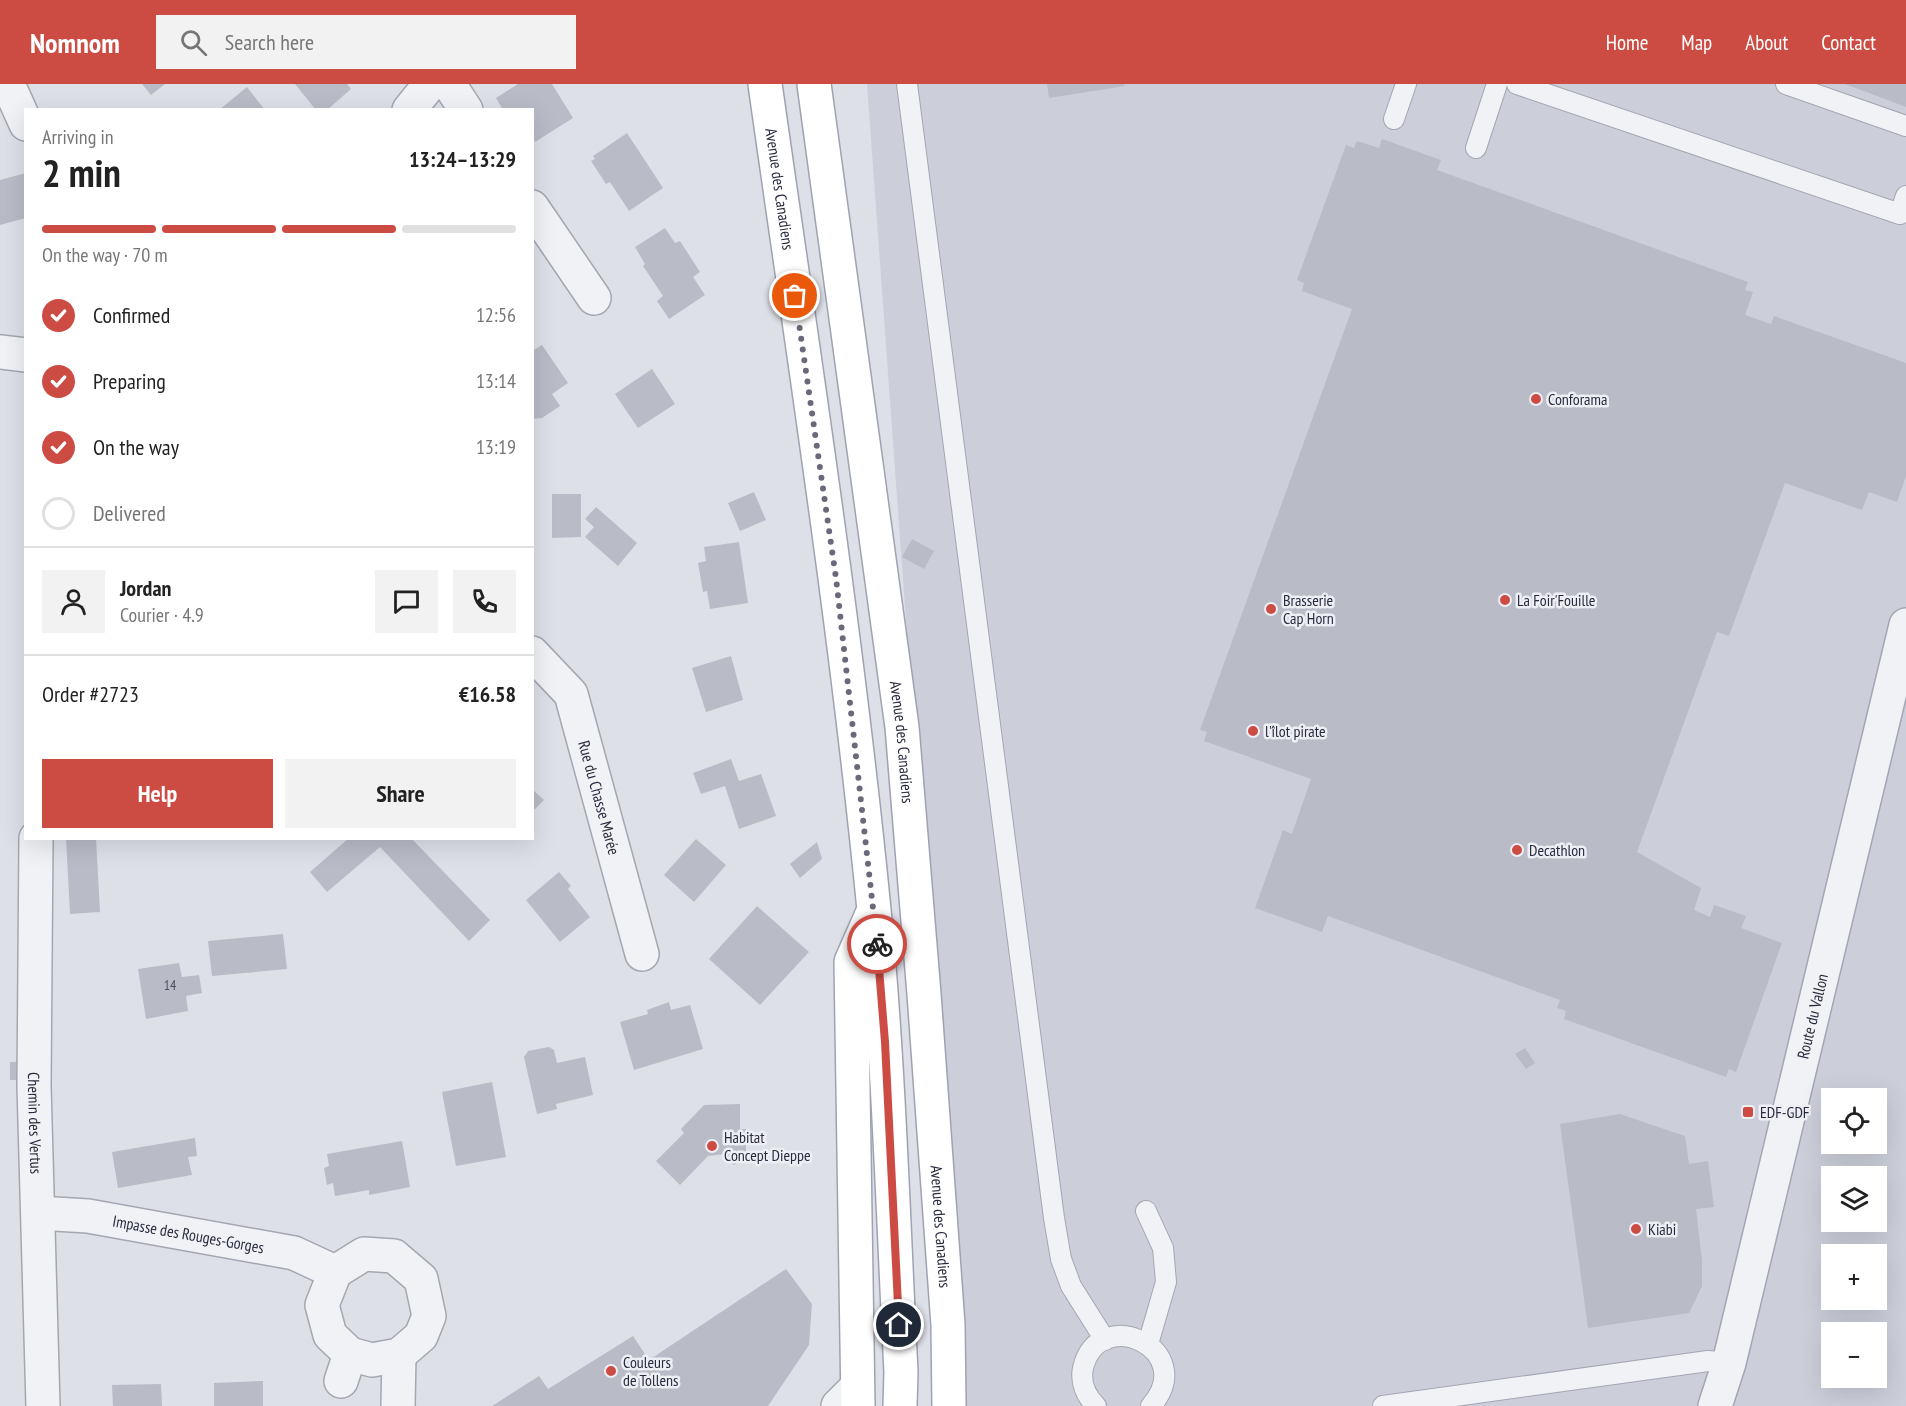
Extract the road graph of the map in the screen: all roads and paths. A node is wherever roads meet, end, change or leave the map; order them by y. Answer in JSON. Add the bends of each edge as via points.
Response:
{"nodes":[{"id":1,"x":9,"y":84,"type":"edge"},
{"id":2,"x":430,"y":84,"type":"edge"},
{"id":3,"x":449,"y":84,"type":"edge"},
{"id":4,"x":765,"y":84,"type":"edge"},
{"id":5,"x":814,"y":84,"type":"edge"},
{"id":6,"x":907,"y":84,"type":"edge"},
{"id":7,"x":1406,"y":84,"type":"edge"},
{"id":8,"x":1497,"y":84,"type":"edge"},
{"id":9,"x":1517,"y":84,"type":"edge"},
{"id":10,"x":1786,"y":84,"type":"edge"},
{"id":11,"x":411,"y":108,"type":"edge"},
{"id":12,"x":465,"y":108,"type":"edge"},
{"id":13,"x":24,"y":119,"type":"edge"},
{"id":14,"x":1394,"y":119,"type":"dead end"},
{"id":15,"x":1906,"y":126,"type":"edge"},
{"id":16,"x":1476,"y":148,"type":"dead end"},
{"id":17,"x":1906,"y":196,"type":"edge"},
{"id":18,"x":534,"y":210,"type":"edge"},
{"id":19,"x":594,"y":297,"type":"dead end"},
{"id":20,"x":0,"y":352,"type":"edge"},
{"id":21,"x":24,"y":355,"type":"edge"},
{"id":22,"x":1906,"y":625,"type":"edge"},
{"id":23,"x":534,"y":655,"type":"edge"},
{"id":24,"x":1898,"y":696,"type":"edge"},
{"id":25,"x":36,"y":840,"type":"edge"},
{"id":26,"x":874,"y":910,"type":"junction"},
{"id":27,"x":642,"y":954,"type":"dead end"},
{"id":28,"x":1146,"y":1211,"type":"dead end"},
{"id":29,"x":38,"y":1214,"type":"junction"},
{"id":30,"x":335,"y":1272,"type":"junction"},
{"id":31,"x":948,"y":1325,"type":"junction"},
{"id":32,"x":1105,"y":1340,"type":"junction"},
{"id":33,"x":1148,"y":1344,"type":"junction"},
{"id":34,"x":399,"y":1355,"type":"junction"},
{"id":35,"x":1729,"y":1363,"type":"junction"},
{"id":36,"x":851,"y":1400,"type":"edge"},
{"id":37,"x":1160,"y":1403,"type":"edge"},
{"id":38,"x":43,"y":1406,"type":"edge"},
{"id":39,"x":398,"y":1406,"type":"edge"},
{"id":40,"x":900,"y":1406,"type":"edge"},
{"id":41,"x":949,"y":1406,"type":"edge"},
{"id":42,"x":956,"y":1406,"type":"edge"},
{"id":43,"x":1096,"y":1406,"type":"edge"},
{"id":44,"x":1383,"y":1406,"type":"edge"},
{"id":45,"x":1715,"y":1406,"type":"edge"}],
"edges":[{"from":1,"to":13,"type":"street"},
{"from":2,"to":11,"type":"street"},
{"from":3,"to":12,"type":"street"},
{"from":4,"to":26,"type":"main road","name":"Avenue des Canadiens","via":[[836,578]]},
{"from":5,"to":31,"type":"main road","name":"Avenue des Canadiens","via":[[902,727]]},
{"from":6,"to":32,"type":"lane","via":[[1054,1218],[1061,1259],[1071,1286]]},
{"from":7,"to":14,"type":"lane"},
{"from":8,"to":16,"type":"lane"},
{"from":9,"to":17,"type":"lane","via":[[1900,213]]},
{"from":10,"to":15,"type":"lane"},
{"from":18,"to":19,"type":"street"},
{"from":20,"to":21,"type":"street"},
{"from":22,"to":24,"type":"street","name":"Route du Vallon"},
{"from":23,"to":27,"type":"street","name":"Rue du Chasse Marée","via":[[571,694]]},
{"from":24,"to":35,"type":"street","name":"Route du Vallon"},
{"from":25,"to":29,"type":"street","name":"Chemin des Vertus","via":[[34,1086]]},
{"from":26,"to":36,"type":"main road","via":[[851,962]]},
{"from":26,"to":40,"type":"main road","name":"Avenue des Canadiens","via":[[885,1042]]},
{"from":28,"to":33,"type":"lane","via":[[1163,1248],[1166,1282]]},
{"from":29,"to":30,"type":"street","name":"Impasse des Rouges-Gorges","via":[[88,1216],[294,1253]]},
{"from":29,"to":38,"type":"street","name":"Chemin des Vertus"},
{"from":30,"to":34,"type":"street","via":[[322,1305],[345,1367]]},
{"from":30,"to":34,"type":"street","via":[[364,1254],[394,1256],[422,1279],[429,1316],[421,1336]]},
{"from":31,"to":41,"type":"main road","name":"Avenue des Canadiens"},
{"from":31,"to":42,"type":"main road"},
{"from":32,"to":33,"type":"lane","via":[[1124,1335]]},
{"from":32,"to":43,"type":"lane","via":[[1092,1350],[1082,1374],[1085,1390]]},
{"from":33,"to":37,"type":"lane","via":[[1163,1369]]},
{"from":34,"to":39,"type":"street"},
{"from":35,"to":44,"type":"lane","via":[[1708,1361]]},
{"from":35,"to":45,"type":"street","name":"Route du Vallon"}]}
